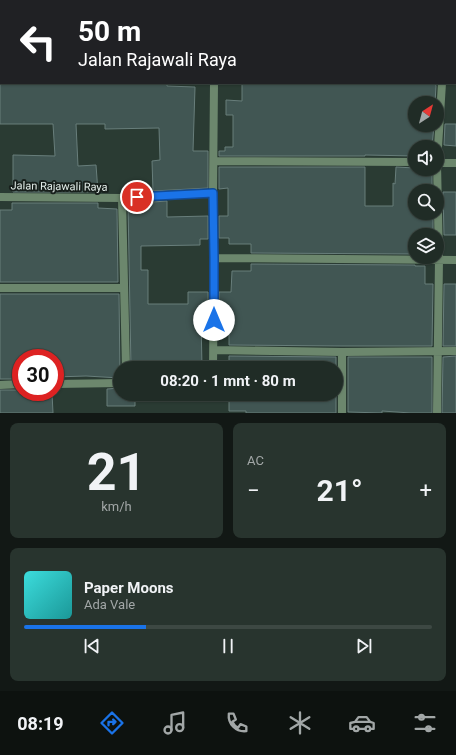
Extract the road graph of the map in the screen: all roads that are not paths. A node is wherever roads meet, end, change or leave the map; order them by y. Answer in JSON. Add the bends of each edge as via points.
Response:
{"nodes":[{"id":1,"x":214,"y":84,"type":"edge"},
{"id":2,"x":442,"y":84,"type":"edge"},
{"id":3,"x":438,"y":140,"type":"edge"},
{"id":4,"x":214,"y":161,"type":"junction"},
{"id":5,"x":408,"y":162,"type":"edge"},
{"id":6,"x":456,"y":162,"type":"edge"},
{"id":7,"x":444,"y":163,"type":"edge"},
{"id":8,"x":437,"y":176,"type":"edge"},
{"id":9,"x":213,"y":193,"type":"junction"},
{"id":10,"x":0,"y":196,"type":"edge"},
{"id":11,"x":122,"y":198,"type":"junction"},
{"id":12,"x":438,"y":228,"type":"edge"},
{"id":13,"x":214,"y":258,"type":"junction"},
{"id":14,"x":408,"y":260,"type":"edge"},
{"id":15,"x":444,"y":260,"type":"edge"},
{"id":16,"x":456,"y":260,"type":"edge"},
{"id":17,"x":439,"y":264,"type":"edge"},
{"id":18,"x":0,"y":288,"type":"edge"},
{"id":19,"x":124,"y":288,"type":"junction"},
{"id":20,"x":214,"y":350,"type":"junction"},
{"id":21,"x":438,"y":351,"type":"junction"},
{"id":22,"x":456,"y":351,"type":"edge"},
{"id":23,"x":342,"y":352,"type":"junction"},
{"id":24,"x":126,"y":361,"type":"edge"},
{"id":25,"x":213,"y":361,"type":"edge"},
{"id":26,"x":113,"y":383,"type":"edge"},
{"id":27,"x":12,"y":384,"type":"edge"},
{"id":28,"x":64,"y":384,"type":"edge"},
{"id":29,"x":0,"y":385,"type":"edge"},
{"id":30,"x":342,"y":413,"type":"edge"},
{"id":31,"x":437,"y":413,"type":"edge"}],
"edges":[{"from":1,"to":4,"type":"street"},
{"from":2,"to":3,"type":"street"},
{"from":4,"to":5,"type":"street"},
{"from":4,"to":9,"type":"street"},
{"from":6,"to":7,"type":"street"},
{"from":8,"to":12,"type":"street"},
{"from":9,"to":11,"type":"street","name":"Jalan Rajawali Raya"},
{"from":9,"to":13,"type":"street"},
{"from":10,"to":11,"type":"street","name":"Jalan Rajawali Raya"},
{"from":11,"to":19,"type":"street"},
{"from":13,"to":14,"type":"street"},
{"from":13,"to":20,"type":"street"},
{"from":15,"to":16,"type":"street"},
{"from":17,"to":21,"type":"street"},
{"from":18,"to":19,"type":"street"},
{"from":19,"to":24,"type":"street"},
{"from":20,"to":23,"type":"street"},
{"from":20,"to":25,"type":"street"},
{"from":21,"to":22,"type":"street"},
{"from":21,"to":23,"type":"street"},
{"from":21,"to":31,"type":"street"},
{"from":23,"to":30,"type":"street"},
{"from":26,"to":28,"type":"street"},
{"from":27,"to":29,"type":"street"}]}
